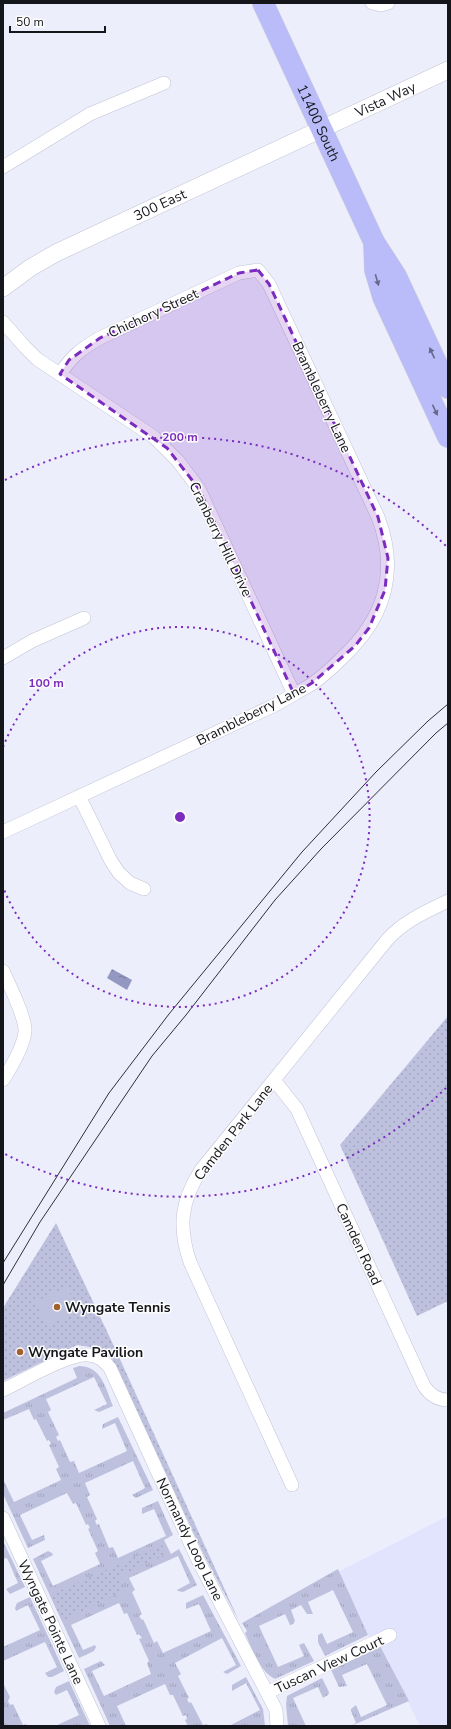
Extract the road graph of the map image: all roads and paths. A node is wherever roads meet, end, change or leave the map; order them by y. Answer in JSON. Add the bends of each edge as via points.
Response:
{"nodes":[{"id":1,"x":263,"y":3,"type":"edge"},
{"id":2,"x":372,"y":3,"type":"edge"},
{"id":3,"x":388,"y":3,"type":"edge"},
{"id":4,"x":448,"y":70,"type":"edge"},
{"id":5,"x":164,"y":83,"type":"dead end"},
{"id":6,"x":321,"y":128,"type":"junction"},
{"id":7,"x":3,"y":167,"type":"edge"},
{"id":8,"x":374,"y":242,"type":"junction"},
{"id":9,"x":258,"y":270,"type":"joint"},
{"id":10,"x":3,"y":288,"type":"edge"},
{"id":11,"x":3,"y":322,"type":"edge"},
{"id":12,"x":60,"y":374,"type":"junction"},
{"id":13,"x":448,"y":388,"type":"edge"},
{"id":14,"x":448,"y":438,"type":"edge"},
{"id":15,"x":84,"y":618,"type":"dead end"},
{"id":16,"x":3,"y":658,"type":"edge"},
{"id":17,"x":294,"y":694,"type":"junction"},
{"id":18,"x":79,"y":796,"type":"junction"},
{"id":19,"x":3,"y":832,"type":"edge"},
{"id":20,"x":144,"y":889,"type":"dead end"},
{"id":21,"x":448,"y":901,"type":"edge"},
{"id":22,"x":3,"y":971,"type":"edge"},
{"id":23,"x":3,"y":1080,"type":"edge"},
{"id":24,"x":274,"y":1080,"type":"junction"},
{"id":25,"x":3,"y":1390,"type":"edge"},
{"id":26,"x":448,"y":1400,"type":"edge"},
{"id":27,"x":292,"y":1485,"type":"dead end"},
{"id":28,"x":3,"y":1518,"type":"edge"},
{"id":29,"x":390,"y":1635,"type":"dead end"},
{"id":30,"x":268,"y":1692,"type":"junction"},
{"id":31,"x":99,"y":1726,"type":"edge"},
{"id":32,"x":277,"y":1726,"type":"edge"}],
"edges":[{"from":1,"to":6,"type":"main road","name":"11400 South"},
{"from":2,"to":3,"type":"street"},
{"from":4,"to":6,"type":"street","name":"Vista Way"},
{"from":5,"to":7,"type":"street","via":[[90,114]]},
{"from":6,"to":8,"type":"main road","name":"11400 South"},
{"from":6,"to":10,"type":"street","name":"300 East","via":[[56,253]]},
{"from":13,"to":8,"type":"main road","name":"11400 South","one_way":true,"via":[[396,276]]},
{"from":8,"to":14,"type":"main road","name":"11400 South","one_way":true,"via":[[375,270],[380,290]]},
{"from":9,"to":12,"type":"street","name":"Chichory Street","via":[[239,273],[100,338],[69,360]]},
{"from":9,"to":17,"type":"street","name":"Brambleberry Lane","via":[[270,284],[378,517],[388,558],[385,590],[369,628],[355,646],[328,672]]},
{"from":11,"to":12,"type":"street","name":"Cranberry Hill Drive","via":[[37,359]]},
{"from":12,"to":17,"type":"street","name":"Cranberry Hill Drive","via":[[154,437],[171,452],[189,474],[206,504]]},
{"from":15,"to":16,"type":"street","via":[[32,641]]},
{"from":17,"to":18,"type":"street","name":"Brambleberry Lane"},
{"from":18,"to":19,"type":"street","name":"Brambleberry Lane"},
{"from":18,"to":20,"type":"street","via":[[119,873],[130,883]]},
{"from":21,"to":24,"type":"street","name":"Camden Park Lane","via":[[415,917],[395,931]]},
{"from":22,"to":23,"type":"street","via":[[14,994],[25,1031],[19,1050]]},
{"from":24,"to":26,"type":"street","name":"Camden Road","via":[[297,1109],[424,1386],[431,1395]]},
{"from":24,"to":27,"type":"street","name":"Camden Park Lane","via":[[201,1170],[188,1194],[184,1208],[183,1235],[190,1262]]},
{"from":25,"to":30,"type":"street","name":"Normandy Loop Lane","via":[[80,1355],[95,1356],[106,1363],[198,1560]]},
{"from":28,"to":31,"type":"street","name":"Wyngate Pointe Lane"},
{"from":29,"to":30,"type":"street","name":"Tuscan View Court"},
{"from":30,"to":32,"type":"street","name":"Normandy Loop Lane","via":[[276,1710]]}]}
